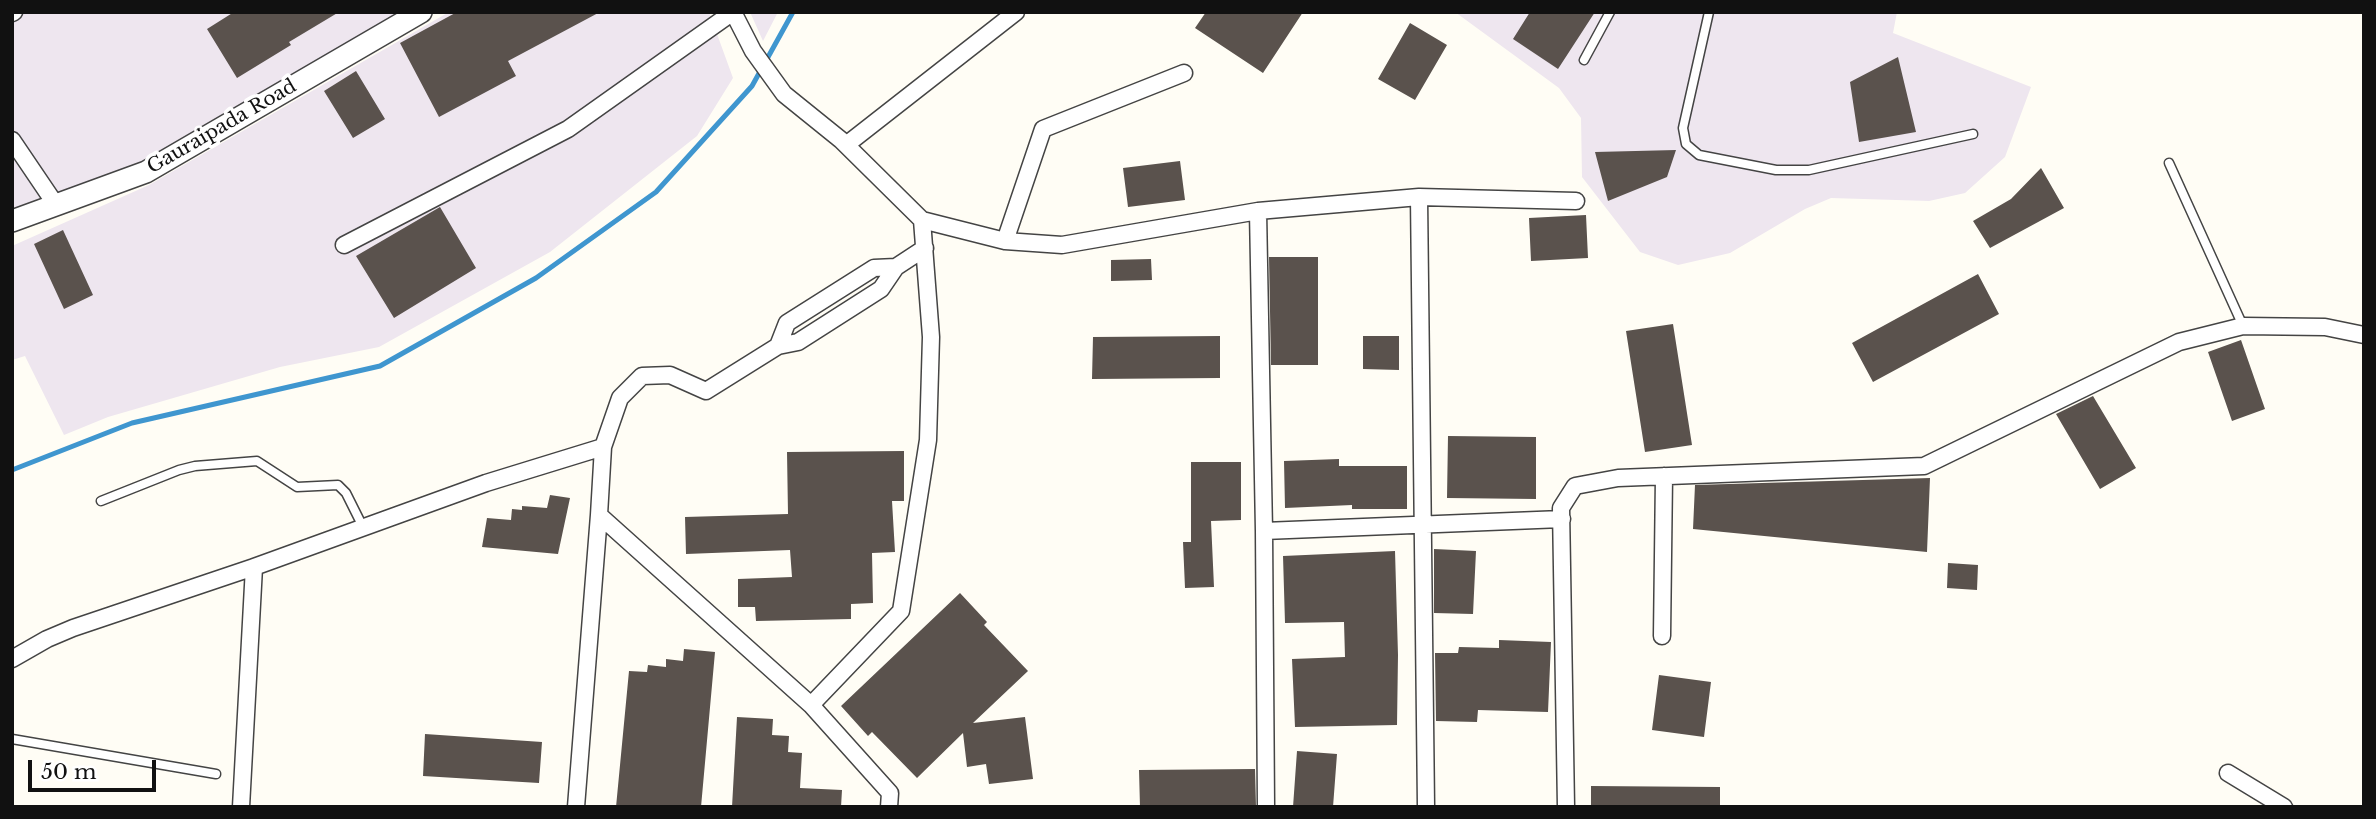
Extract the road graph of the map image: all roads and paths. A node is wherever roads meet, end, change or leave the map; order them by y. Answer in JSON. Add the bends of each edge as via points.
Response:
{"nodes":[{"id":1,"x":421,"y":12,"type":"edge"},
{"id":2,"x":733,"y":12,"type":"edge"},
{"id":3,"x":1016,"y":12,"type":"edge"},
{"id":4,"x":1610,"y":12,"type":"edge"},
{"id":5,"x":1709,"y":12,"type":"edge"},
{"id":6,"x":1584,"y":60,"type":"dead end"},
{"id":7,"x":1184,"y":73,"type":"dead end"},
{"id":8,"x":1973,"y":134,"type":"dead end"},
{"id":9,"x":12,"y":141,"type":"edge"},
{"id":10,"x":846,"y":145,"type":"junction"},
{"id":11,"x":2169,"y":163,"type":"dead end"},
{"id":12,"x":1419,"y":197,"type":"junction"},
{"id":13,"x":1576,"y":201,"type":"dead end"},
{"id":14,"x":56,"y":205,"type":"junction"},
{"id":15,"x":1258,"y":211,"type":"junction"},
{"id":16,"x":922,"y":220,"type":"junction"},
{"id":17,"x":12,"y":221,"type":"edge"},
{"id":18,"x":1005,"y":241,"type":"junction"},
{"id":19,"x":344,"y":245,"type":"dead end"},
{"id":20,"x":925,"y":248,"type":"junction"},
{"id":21,"x":2243,"y":326,"type":"junction"},
{"id":22,"x":2364,"y":335,"type":"edge"},
{"id":23,"x":603,"y":447,"type":"junction"},
{"id":24,"x":1664,"y":476,"type":"junction"},
{"id":25,"x":101,"y":501,"type":"dead end"},
{"id":26,"x":599,"y":515,"type":"junction"},
{"id":27,"x":1562,"y":519,"type":"junction"},
{"id":28,"x":1424,"y":524,"type":"junction"},
{"id":29,"x":363,"y":527,"type":"junction"},
{"id":30,"x":1264,"y":531,"type":"junction"},
{"id":31,"x":254,"y":567,"type":"junction"},
{"id":32,"x":1662,"y":636,"type":"dead end"},
{"id":33,"x":12,"y":659,"type":"edge"},
{"id":34,"x":811,"y":705,"type":"junction"},
{"id":35,"x":12,"y":739,"type":"edge"},
{"id":36,"x":216,"y":774,"type":"dead end"},
{"id":37,"x":2228,"y":774,"type":"dead end"},
{"id":38,"x":240,"y":807,"type":"edge"},
{"id":39,"x":576,"y":807,"type":"edge"},
{"id":40,"x":889,"y":807,"type":"edge"},
{"id":41,"x":1265,"y":807,"type":"edge"},
{"id":42,"x":1426,"y":807,"type":"edge"},
{"id":43,"x":1566,"y":807,"type":"edge"},
{"id":44,"x":2284,"y":807,"type":"edge"}],
"edges":[{"from":1,"to":14,"type":"street","name":"Gauraipada Road","via":[[146,172]]},
{"from":2,"to":10,"type":"street","via":[[753,51],[784,94]]},
{"from":2,"to":19,"type":"street","via":[[568,129]]},
{"from":3,"to":10,"type":"street"},
{"from":4,"to":6,"type":"lane"},
{"from":5,"to":8,"type":"lane","via":[[1683,128],[1686,144],[1699,155],[1776,170],[1809,170]]},
{"from":7,"to":18,"type":"street","via":[[1043,129]]},
{"from":9,"to":14,"type":"street"},
{"from":10,"to":16,"type":"street"},
{"from":11,"to":21,"type":"lane"},
{"from":12,"to":13,"type":"street"},
{"from":12,"to":15,"type":"street"},
{"from":12,"to":28,"type":"street"},
{"from":14,"to":17,"type":"street","name":"Gauraipada Road"},
{"from":15,"to":18,"type":"street","via":[[1062,245]]},
{"from":15,"to":30,"type":"street"},
{"from":16,"to":18,"type":"street"},
{"from":16,"to":20,"type":"street"},
{"from":20,"to":23,"type":"street","via":[[896,267],[874,268],[787,323],[778,346],[706,391],[670,375],[642,376],[620,398]]},
{"from":20,"to":34,"type":"street","via":[[931,337],[928,440],[901,611]]},
{"from":21,"to":22,"type":"street","via":[[2325,327]]},
{"from":21,"to":24,"type":"street","via":[[2179,342],[1924,466]]},
{"from":23,"to":26,"type":"street"},
{"from":23,"to":29,"type":"street"},
{"from":24,"to":27,"type":"street","via":[[1575,486],[1562,508]]},
{"from":24,"to":32,"type":"street"},
{"from":25,"to":29,"type":"lane","via":[[195,466],[257,461],[297,487],[338,485]]},
{"from":26,"to":34,"type":"street"},
{"from":26,"to":39,"type":"street"},
{"from":27,"to":28,"type":"street"},
{"from":27,"to":43,"type":"street"},
{"from":28,"to":30,"type":"street"},
{"from":28,"to":42,"type":"street"},
{"from":29,"to":31,"type":"street"},
{"from":30,"to":41,"type":"street"},
{"from":31,"to":33,"type":"street","via":[[73,628]]},
{"from":31,"to":38,"type":"street"},
{"from":34,"to":40,"type":"street","via":[[890,793]]},
{"from":35,"to":36,"type":"lane"},
{"from":37,"to":44,"type":"street"}]}
